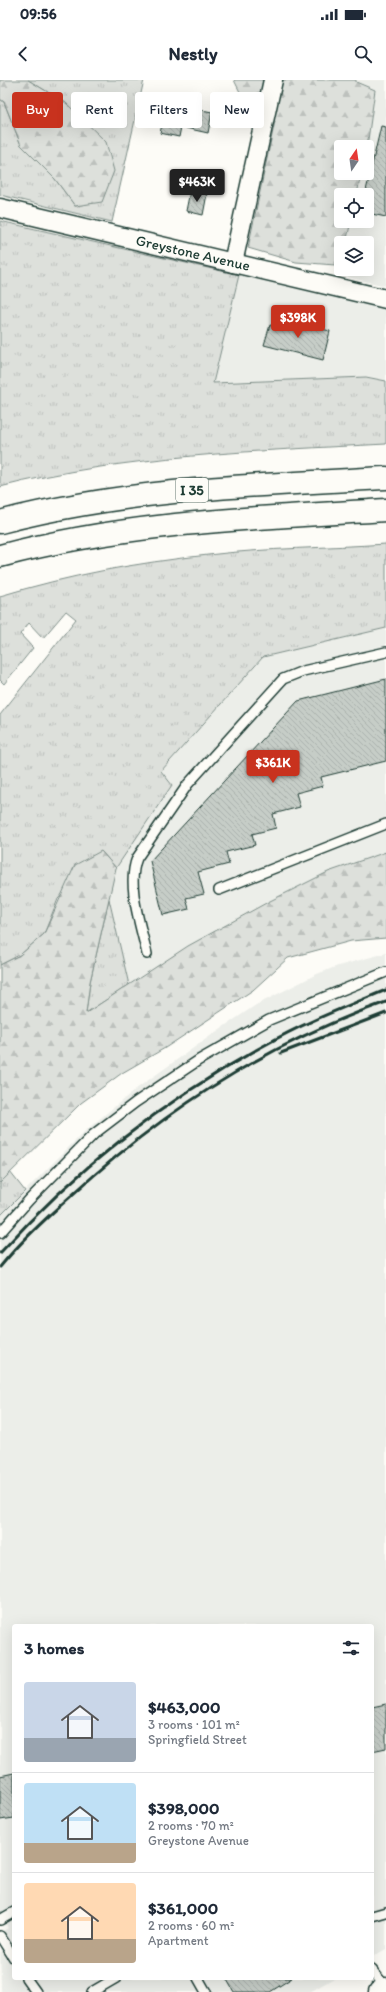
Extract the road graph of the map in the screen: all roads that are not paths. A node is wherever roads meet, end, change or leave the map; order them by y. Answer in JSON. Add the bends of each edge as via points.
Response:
{"nodes":[{"id":1,"x":273,"y":80,"type":"edge"},
{"id":2,"x":0,"y":208,"type":"edge"},
{"id":3,"x":233,"y":263,"type":"junction"},
{"id":4,"x":386,"y":299,"type":"edge"},
{"id":5,"x":386,"y":478,"type":"edge"},
{"id":6,"x":386,"y":510,"type":"edge"},
{"id":7,"x":0,"y":522,"type":"edge"},
{"id":8,"x":37,"y":546,"type":"junction"},
{"id":9,"x":0,"y":556,"type":"edge"},
{"id":10,"x":0,"y":565,"type":"edge"},
{"id":11,"x":386,"y":652,"type":"edge"},
{"id":12,"x":386,"y":824,"type":"edge"},
{"id":13,"x":219,"y":890,"type":"dead end"},
{"id":14,"x":147,"y":954,"type":"dead end"},
{"id":15,"x":386,"y":972,"type":"edge"},
{"id":16,"x":0,"y":1234,"type":"edge"},
{"id":17,"x":386,"y":1912,"type":"edge"},
{"id":18,"x":12,"y":1913,"type":"edge"},
{"id":19,"x":374,"y":1915,"type":"edge"},
{"id":20,"x":0,"y":1920,"type":"edge"},
{"id":21,"x":0,"y":1936,"type":"edge"},
{"id":22,"x":12,"y":1955,"type":"edge"},
{"id":23,"x":374,"y":1973,"type":"edge"},
{"id":24,"x":27,"y":1980,"type":"edge"},
{"id":25,"x":113,"y":1980,"type":"edge"},
{"id":26,"x":199,"y":1980,"type":"edge"},
{"id":27,"x":386,"y":1988,"type":"edge"},
{"id":28,"x":36,"y":1992,"type":"edge"},
{"id":29,"x":92,"y":1992,"type":"edge"},
{"id":30,"x":206,"y":1992,"type":"edge"},
{"id":31,"x":380,"y":1992,"type":"edge"}],
"edges":[{"from":1,"to":3,"type":"street"},
{"from":2,"to":3,"type":"street","name":"Greystone Avenue"},
{"from":3,"to":4,"type":"street","name":"Greystone Avenue"},
{"from":5,"to":7,"type":"main road","number":"I 35","via":[[206,488],[46,510]]},
{"from":6,"to":8,"type":"main road","number":"I 35","via":[[154,527]]},
{"from":8,"to":9,"type":"main road","number":"I 35"},
{"from":8,"to":10,"type":"main road"},
{"from":11,"to":14,"type":"lane","via":[[303,671],[283,679],[188,784],[137,858],[133,868],[133,885]]},
{"from":12,"to":13,"type":"lane"},
{"from":15,"to":16,"type":"lane","via":[[269,1020],[199,1060],[136,1102],[94,1134],[29,1200]]},
{"from":17,"to":19,"type":"lane"},
{"from":18,"to":20,"type":"lane"},
{"from":21,"to":22,"type":"lane"},
{"from":23,"to":27,"type":"lane"},
{"from":24,"to":28,"type":"lane"},
{"from":25,"to":29,"type":"lane"},
{"from":26,"to":30,"type":"lane"},
{"from":27,"to":31,"type":"main road"}]}
